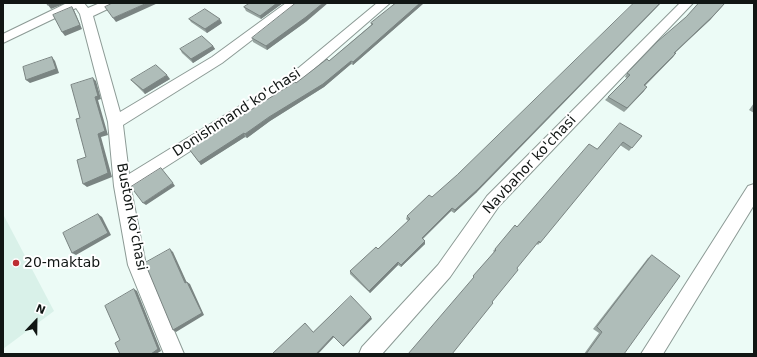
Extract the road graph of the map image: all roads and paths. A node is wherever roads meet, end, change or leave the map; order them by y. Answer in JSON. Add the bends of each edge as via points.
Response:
{"nodes":[{"id":1,"x":110,"y":3,"type":"edge"},
{"id":2,"x":294,"y":3,"type":"edge"},
{"id":3,"x":384,"y":3,"type":"edge"},
{"id":4,"x":687,"y":3,"type":"edge"},
{"id":5,"x":80,"y":7,"type":"edge"},
{"id":6,"x":3,"y":39,"type":"edge"},
{"id":7,"x":115,"y":122,"type":"junction"},
{"id":8,"x":122,"y":186,"type":"junction"},
{"id":9,"x":754,"y":191,"type":"edge"},
{"id":10,"x":174,"y":354,"type":"edge"},
{"id":11,"x":369,"y":354,"type":"edge"},
{"id":12,"x":651,"y":354,"type":"edge"}],
"edges":[{"from":1,"to":5,"type":"street"},
{"from":2,"to":7,"type":"street","via":[[217,60]]},
{"from":3,"to":8,"type":"street","name":"Donishmand ko'chasi","via":[[295,78]]},
{"from":4,"to":11,"type":"street","name":"Navbahor ko'chasi","via":[[493,201],[444,271]]},
{"from":5,"to":6,"type":"street"},
{"from":5,"to":7,"type":"street","name":"Buston ko'chasi"},
{"from":7,"to":8,"type":"street","name":"Buston ko'chasi"},
{"from":8,"to":10,"type":"street","name":"Buston ko'chasi","via":[[137,265]]},
{"from":9,"to":12,"type":"street"}]}
